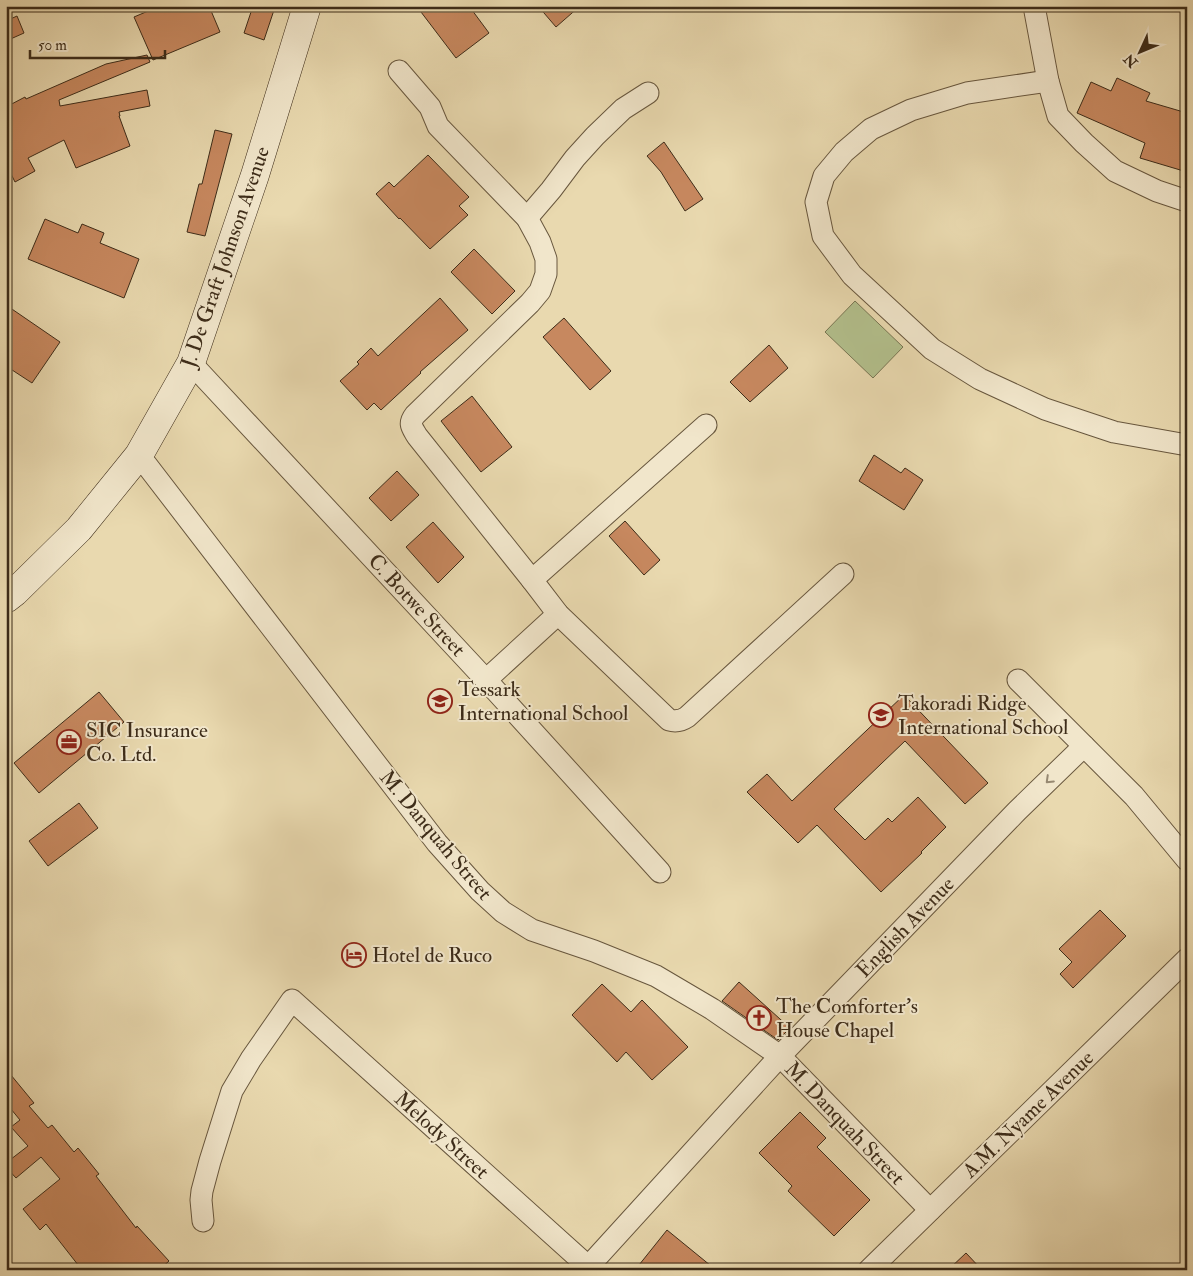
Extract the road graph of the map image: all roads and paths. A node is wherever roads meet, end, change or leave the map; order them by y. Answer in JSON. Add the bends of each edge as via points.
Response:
{"nodes":[{"id":1,"x":307,"y":6,"type":"edge"},
{"id":2,"x":1034,"y":6,"type":"edge"},
{"id":3,"x":399,"y":71,"type":"dead end"},
{"id":4,"x":1048,"y":81,"type":"junction"},
{"id":5,"x":648,"y":92,"type":"dead end"},
{"id":6,"x":1187,"y":201,"type":"edge"},
{"id":7,"x":527,"y":218,"type":"junction"},
{"id":8,"x":191,"y":363,"type":"junction"},
{"id":9,"x":706,"y":425,"type":"dead end"},
{"id":10,"x":1187,"y":445,"type":"edge"},
{"id":11,"x":139,"y":455,"type":"junction"},
{"id":12,"x":843,"y":574,"type":"dead end"},
{"id":13,"x":532,"y":580,"type":"junction"},
{"id":14,"x":6,"y":599,"type":"edge"},
{"id":15,"x":558,"y":614,"type":"junction"},
{"id":16,"x":486,"y":680,"type":"junction"},
{"id":17,"x":1018,"y":680,"type":"dead end"},
{"id":18,"x":1084,"y":746,"type":"junction"},
{"id":19,"x":1187,"y":860,"type":"edge"},
{"id":20,"x":660,"y":872,"type":"dead end"},
{"id":21,"x":1187,"y":959,"type":"edge"},
{"id":22,"x":780,"y":1056,"type":"junction"},
{"id":23,"x":930,"y":1210,"type":"junction"},
{"id":24,"x":203,"y":1221,"type":"dead end"},
{"id":25,"x":590,"y":1268,"type":"edge"},
{"id":26,"x":869,"y":1270,"type":"edge"}],
"edges":[{"from":1,"to":8,"type":"street","name":"J. De Graft Johnson Avenue","via":[[255,175]]},
{"from":2,"to":4,"type":"street"},
{"from":3,"to":7,"type":"street","via":[[430,107],[438,126]]},
{"from":4,"to":6,"type":"street","via":[[1058,116],[1115,171]]},
{"from":4,"to":10,"type":"street","via":[[967,93],[911,110],[871,129],[844,152],[824,176],[816,202],[823,236],[852,275],[890,312],[932,349],[980,379],[1045,409],[1114,432]]},
{"from":5,"to":7,"type":"street","via":[[623,109],[595,136]]},
{"from":7,"to":13,"type":"street","via":[[546,259],[546,274],[540,291],[411,420],[417,436]]},
{"from":8,"to":11,"type":"street","name":"J. De Graft Johnson Avenue"},
{"from":8,"to":16,"type":"street","name":"C. Botwe Street"},
{"from":9,"to":13,"type":"street"},
{"from":11,"to":14,"type":"street","name":"J. De Graft Johnson Avenue","via":[[79,529]]},
{"from":11,"to":22,"type":"street","name":"M. Danquah Street","via":[[437,843],[503,912],[532,930],[656,976],[712,1009]]},
{"from":12,"to":15,"type":"street","via":[[687,717],[678,721],[669,720]]},
{"from":13,"to":15,"type":"street"},
{"from":15,"to":16,"type":"street"},
{"from":16,"to":20,"type":"street","name":"C. Botwe Street"},
{"from":17,"to":18,"type":"street"},
{"from":18,"to":19,"type":"street","via":[[1134,796]]},
{"from":18,"to":22,"type":"street","name":"English Avenue","one_way":true},
{"from":21,"to":23,"type":"street","name":"A.M. Nyame Avenue"},
{"from":22,"to":23,"type":"street","name":"M. Danquah Street"},
{"from":22,"to":25,"type":"street","name":"English Avenue"},
{"from":23,"to":26,"type":"street","name":"A.M. Nyame Avenue"},
{"from":24,"to":25,"type":"street","name":"Melody Street","via":[[202,1191],[232,1091],[292,1000]]}]}
